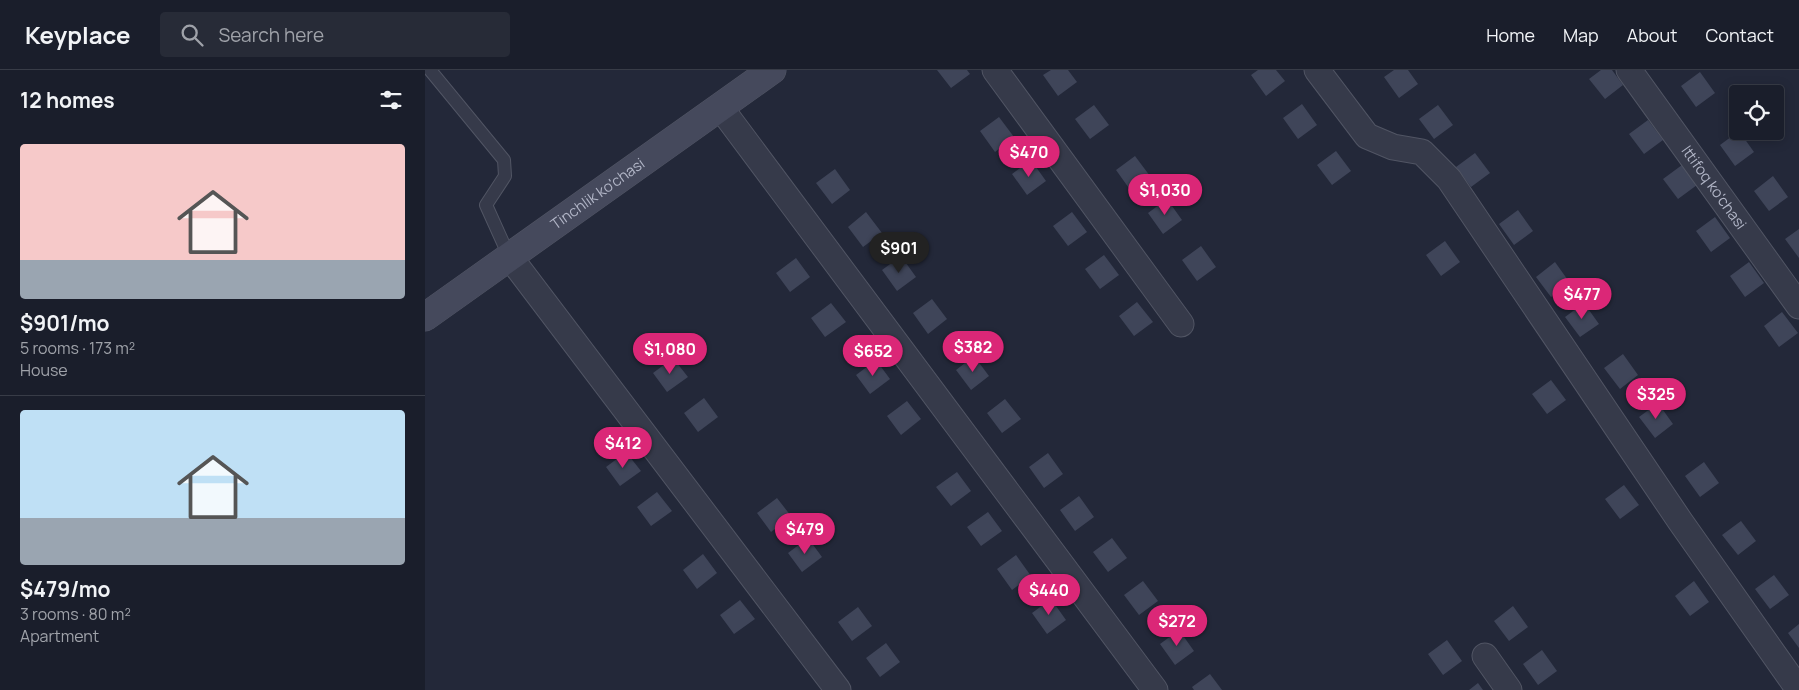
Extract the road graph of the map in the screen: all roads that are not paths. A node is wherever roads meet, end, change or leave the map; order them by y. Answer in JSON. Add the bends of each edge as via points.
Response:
{"nodes":[{"id":1,"x":430,"y":70,"type":"edge"},
{"id":2,"x":772,"y":70,"type":"edge"},
{"id":3,"x":995,"y":70,"type":"edge"},
{"id":4,"x":1317,"y":70,"type":"edge"},
{"id":5,"x":1629,"y":70,"type":"edge"},
{"id":6,"x":720,"y":107,"type":"junction"},
{"id":7,"x":509,"y":256,"type":"junction"},
{"id":8,"x":1799,"y":306,"type":"edge"},
{"id":9,"x":425,"y":317,"type":"edge"},
{"id":10,"x":1181,"y":324,"type":"dead end"},
{"id":11,"x":1485,"y":656,"type":"dead end"},
{"id":12,"x":839,"y":690,"type":"edge"},
{"id":13,"x":1155,"y":690,"type":"edge"},
{"id":14,"x":1509,"y":690,"type":"edge"},
{"id":15,"x":1799,"y":690,"type":"edge"}],
"edges":[{"from":1,"to":7,"type":"lane","via":[[504,160],[505,176],[486,206]]},
{"from":2,"to":6,"type":"main road","name":"Tinchlik ko'chasi"},
{"from":3,"to":10,"type":"street"},
{"from":4,"to":15,"type":"street","via":[[1367,136],[1393,147],[1422,152],[1449,179]]},
{"from":5,"to":8,"type":"street","name":"Ittifoq ko'chasi"},
{"from":6,"to":7,"type":"main road","name":"Tinchlik ko'chasi"},
{"from":6,"to":13,"type":"street"},
{"from":7,"to":9,"type":"main road","name":"Tinchlik ko'chasi"},
{"from":7,"to":12,"type":"street"},
{"from":11,"to":14,"type":"street"}]}
